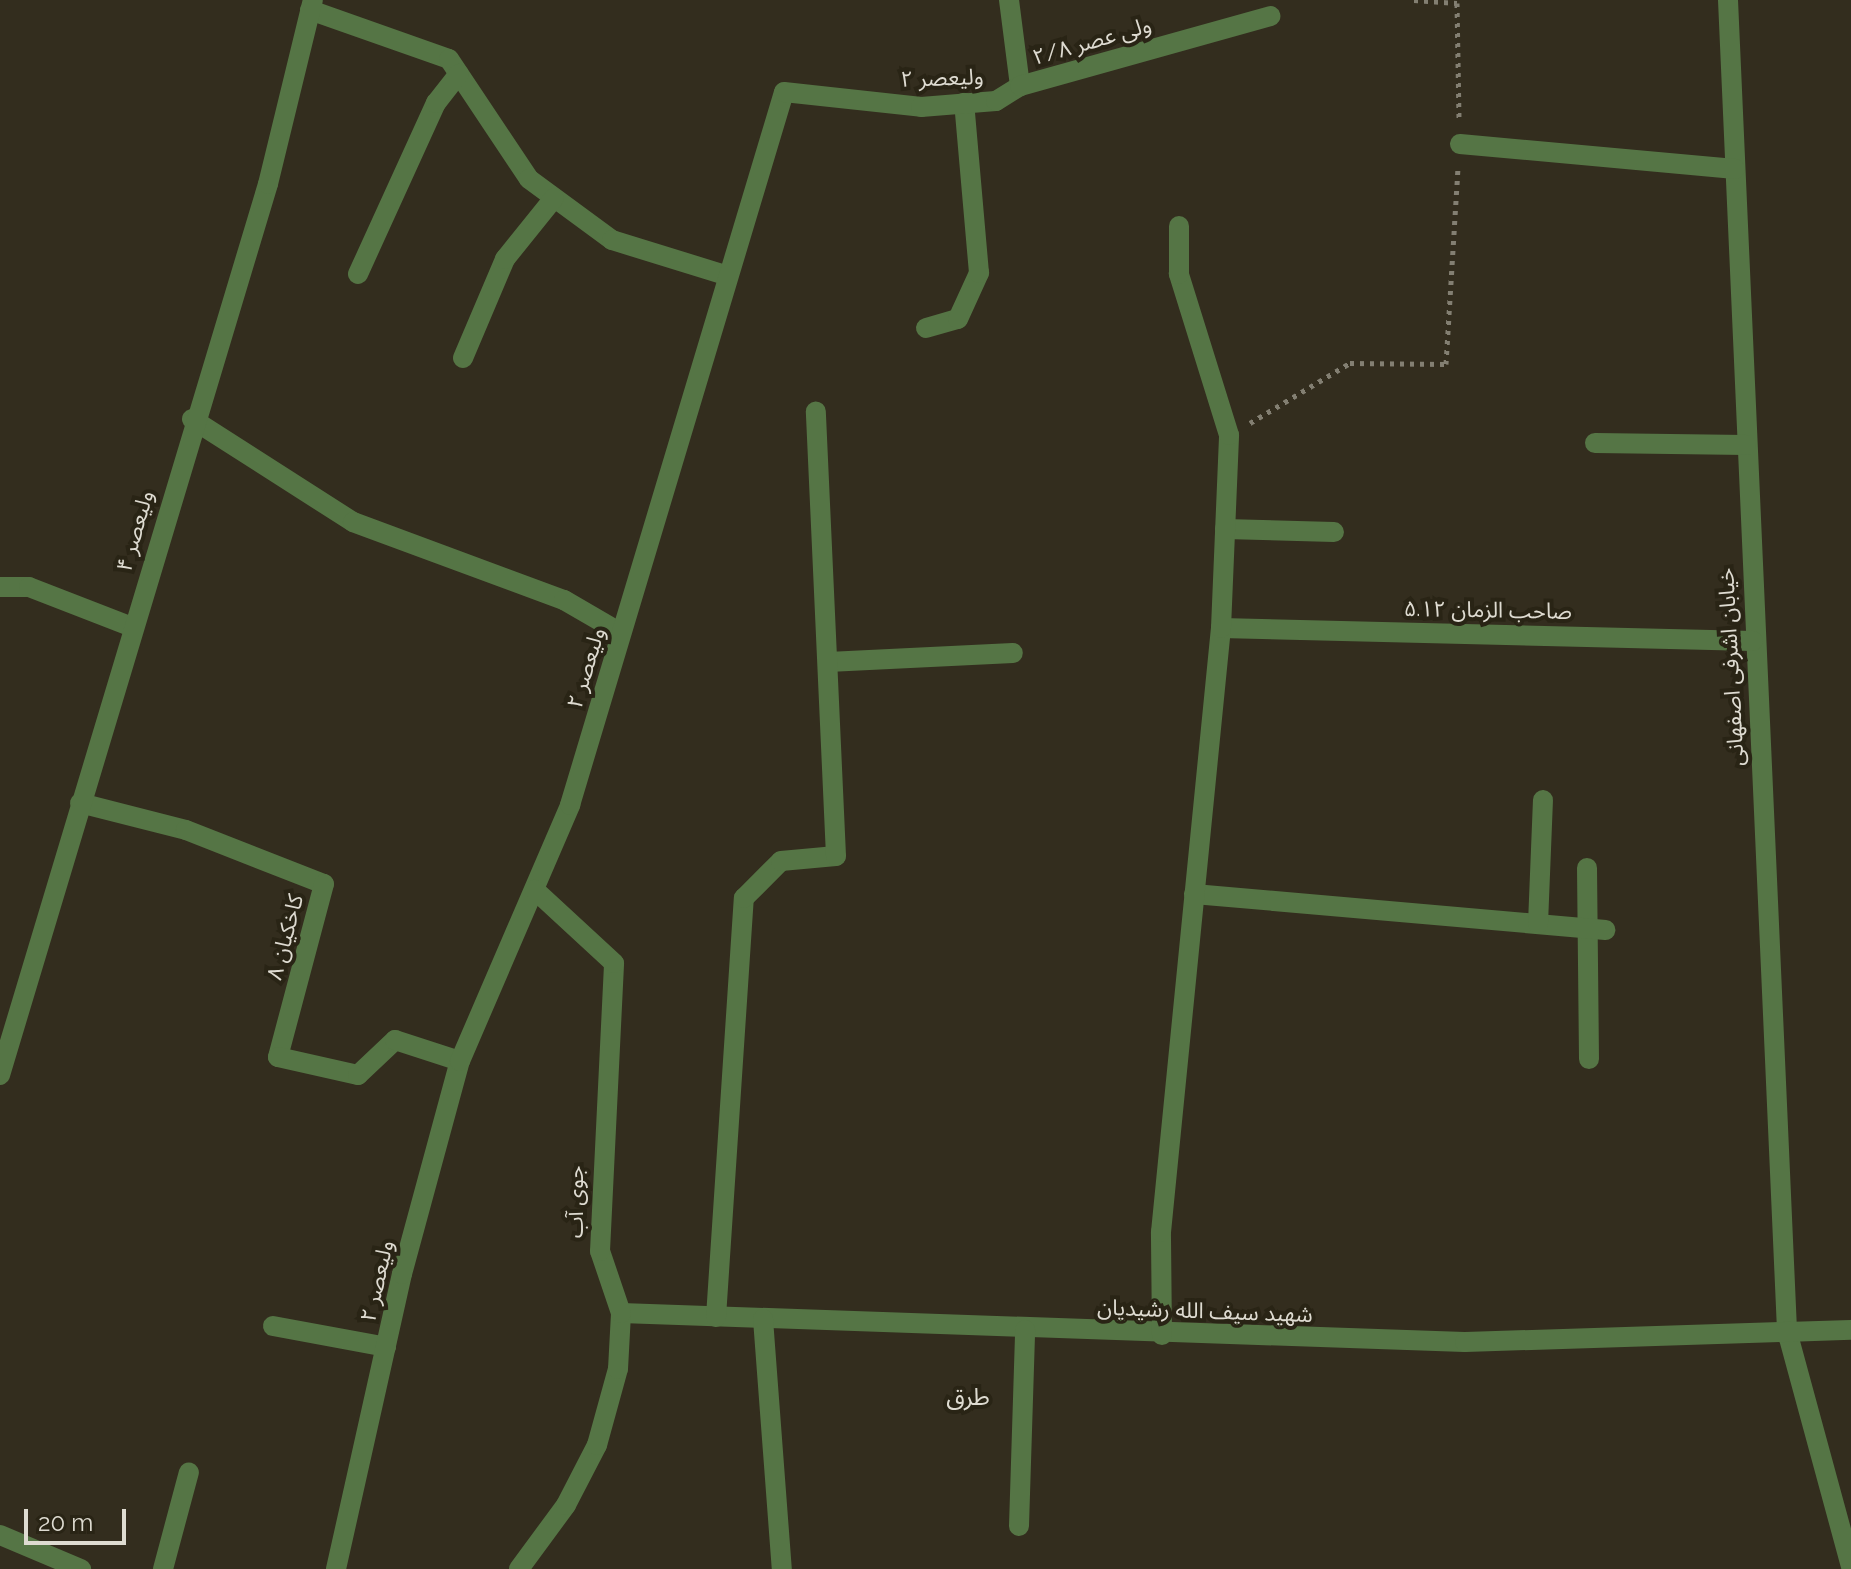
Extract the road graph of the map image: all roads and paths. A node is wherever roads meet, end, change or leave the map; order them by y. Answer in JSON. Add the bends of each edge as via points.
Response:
{"nodes":[{"id":1,"x":1414,"y":0,"type":"edge"},
{"id":2,"x":1728,"y":0,"type":"edge"},
{"id":3,"x":1015,"y":2,"type":"edge"},
{"id":4,"x":312,"y":5,"type":"edge"},
{"id":5,"x":1270,"y":16,"type":"dead end"},
{"id":6,"x":459,"y":74,"type":"junction"},
{"id":7,"x":1020,"y":86,"type":"junction"},
{"id":8,"x":964,"y":103,"type":"junction"},
{"id":9,"x":1460,"y":144,"type":"junction"},
{"id":10,"x":1735,"y":169,"type":"junction"},
{"id":11,"x":554,"y":198,"type":"junction"},
{"id":12,"x":1179,"y":226,"type":"dead end"},
{"id":13,"x":358,"y":274,"type":"dead end"},
{"id":14,"x":728,"y":276,"type":"junction"},
{"id":15,"x":926,"y":328,"type":"dead end"},
{"id":16,"x":463,"y":358,"type":"dead end"},
{"id":17,"x":816,"y":411,"type":"dead end"},
{"id":18,"x":192,"y":419,"type":"junction"},
{"id":19,"x":1229,"y":435,"type":"junction"},
{"id":20,"x":1595,"y":443,"type":"dead end"},
{"id":21,"x":1746,"y":445,"type":"junction"},
{"id":22,"x":1225,"y":529,"type":"junction"},
{"id":23,"x":1334,"y":532,"type":"dead end"},
{"id":24,"x":0,"y":587,"type":"edge"},
{"id":25,"x":132,"y":627,"type":"junction"},
{"id":26,"x":1221,"y":628,"type":"junction"},
{"id":27,"x":621,"y":633,"type":"junction"},
{"id":28,"x":1753,"y":641,"type":"junction"},
{"id":29,"x":1013,"y":653,"type":"dead end"},
{"id":30,"x":828,"y":662,"type":"junction"},
{"id":31,"x":1543,"y":800,"type":"dead end"},
{"id":32,"x":80,"y":803,"type":"junction"},
{"id":33,"x":1587,"y":868,"type":"dead end"},
{"id":34,"x":535,"y":890,"type":"junction"},
{"id":35,"x":1194,"y":894,"type":"junction"},
{"id":36,"x":1538,"y":924,"type":"junction"},
{"id":37,"x":1597,"y":929,"type":"junction"},
{"id":38,"x":1589,"y":1059,"type":"dead end"},
{"id":39,"x":460,"y":1061,"type":"junction"},
{"id":40,"x":0,"y":1075,"type":"edge"},
{"id":41,"x":621,"y":1313,"type":"junction"},
{"id":42,"x":716,"y":1317,"type":"junction"},
{"id":43,"x":763,"y":1319,"type":"junction"},
{"id":44,"x":273,"y":1326,"type":"dead end"},
{"id":45,"x":1025,"y":1330,"type":"junction"},
{"id":46,"x":1851,"y":1330,"type":"edge"},
{"id":47,"x":1787,"y":1331,"type":"junction"},
{"id":48,"x":1162,"y":1335,"type":"junction"},
{"id":49,"x":386,"y":1347,"type":"junction"},
{"id":50,"x":189,"y":1472,"type":"dead end"},
{"id":51,"x":1019,"y":1526,"type":"dead end"},
{"id":52,"x":0,"y":1535,"type":"edge"},
{"id":53,"x":1851,"y":1566,"type":"edge"},
{"id":54,"x":81,"y":1569,"type":"edge"},
{"id":55,"x":163,"y":1569,"type":"edge"},
{"id":56,"x":336,"y":1569,"type":"edge"},
{"id":57,"x":519,"y":1569,"type":"edge"},
{"id":58,"x":782,"y":1569,"type":"edge"}],
"edges":[{"from":1,"to":9,"type":"path","via":[[1457,3]]},
{"from":2,"to":10,"type":"street","name":"خیابان اشرفی اصفهانی"},
{"from":3,"to":7,"type":"street"},
{"from":4,"to":6,"type":"street","via":[[449,59]]},
{"from":4,"to":18,"type":"street","name":"ولیعصر ۴","via":[[268,184]]},
{"from":5,"to":7,"type":"street","name":"ولی عصر ۲/۸"},
{"from":6,"to":11,"type":"street","via":[[529,179]]},
{"from":6,"to":13,"type":"street","via":[[436,103]]},
{"from":7,"to":8,"type":"street","name":"ولیعصر ۲","via":[[996,101]]},
{"from":8,"to":14,"type":"street","name":"ولیعصر ۲","via":[[921,107],[784,92]]},
{"from":8,"to":15,"type":"street","via":[[979,273],[958,319]]},
{"from":9,"to":10,"type":"street"},
{"from":9,"to":19,"type":"path","via":[[1446,364],[1350,363]]},
{"from":10,"to":21,"type":"street","name":"خیابان اشرفی اصفهانی"},
{"from":11,"to":14,"type":"street","via":[[612,240]]},
{"from":11,"to":16,"type":"street","via":[[505,259]]},
{"from":12,"to":19,"type":"street","via":[[1179,274]]},
{"from":14,"to":27,"type":"street","name":"ولیعصر ۲"},
{"from":17,"to":30,"type":"street"},
{"from":18,"to":25,"type":"street","name":"ولیعصر ۴"},
{"from":18,"to":27,"type":"street","via":[[353,522],[564,600]]},
{"from":19,"to":22,"type":"street"},
{"from":20,"to":21,"type":"street"},
{"from":21,"to":28,"type":"street","name":"خیابان اشرفی اصفهانی"},
{"from":22,"to":23,"type":"street"},
{"from":22,"to":26,"type":"street"},
{"from":24,"to":25,"type":"street","via":[[29,587]]},
{"from":25,"to":32,"type":"street","name":"ولیعصر ۴"},
{"from":26,"to":28,"type":"street","name":"صاحب الزمان ۵.۱۲"},
{"from":26,"to":35,"type":"street"},
{"from":27,"to":34,"type":"street","name":"ولیعصر ۲","via":[[570,805]]},
{"from":28,"to":47,"type":"street","name":"خیابان اشرفی اصفهانی"},
{"from":29,"to":30,"type":"street"},
{"from":30,"to":42,"type":"street","via":[[836,856],[781,861],[744,898]]},
{"from":31,"to":36,"type":"street"},
{"from":32,"to":39,"type":"street","name":"کاخکیان ۸","via":[[186,830],[324,884],[278,1057],[358,1075],[395,1040]]},
{"from":32,"to":40,"type":"street","name":"ولیعصر ۴"},
{"from":33,"to":37,"type":"street"},
{"from":34,"to":39,"type":"street","name":"ولیعصر ۲"},
{"from":34,"to":41,"type":"street","name":"جوی آب","via":[[614,963],[600,1251]]},
{"from":35,"to":36,"type":"street"},
{"from":35,"to":48,"type":"street","via":[[1161,1232]]},
{"from":36,"to":37,"type":"street"},
{"from":37,"to":38,"type":"street"},
{"from":39,"to":49,"type":"street","name":"ولیعصر ۲"},
{"from":41,"to":42,"type":"street","name":"شهید سیف الله رشیدیان"},
{"from":41,"to":57,"type":"street","name":"جوی آب","via":[[618,1369],[597,1445],[566,1505]]},
{"from":42,"to":43,"type":"street","name":"شهید سیف الله رشیدیان"},
{"from":43,"to":45,"type":"street","name":"شهید سیف الله رشیدیان"},
{"from":43,"to":58,"type":"street"},
{"from":44,"to":49,"type":"street"},
{"from":45,"to":48,"type":"street","name":"شهید سیف الله رشیدیان"},
{"from":45,"to":51,"type":"street"},
{"from":46,"to":47,"type":"street","name":"شهید سیف الله رشیدیان"},
{"from":47,"to":48,"type":"street","name":"شهید سیف الله رشیدیان","via":[[1465,1342]]},
{"from":47,"to":53,"type":"street","name":"خیابان اشرفی اصفهانی"},
{"from":49,"to":56,"type":"street","name":"ولیعصر ۲"},
{"from":50,"to":55,"type":"street"},
{"from":52,"to":54,"type":"street"}]}
